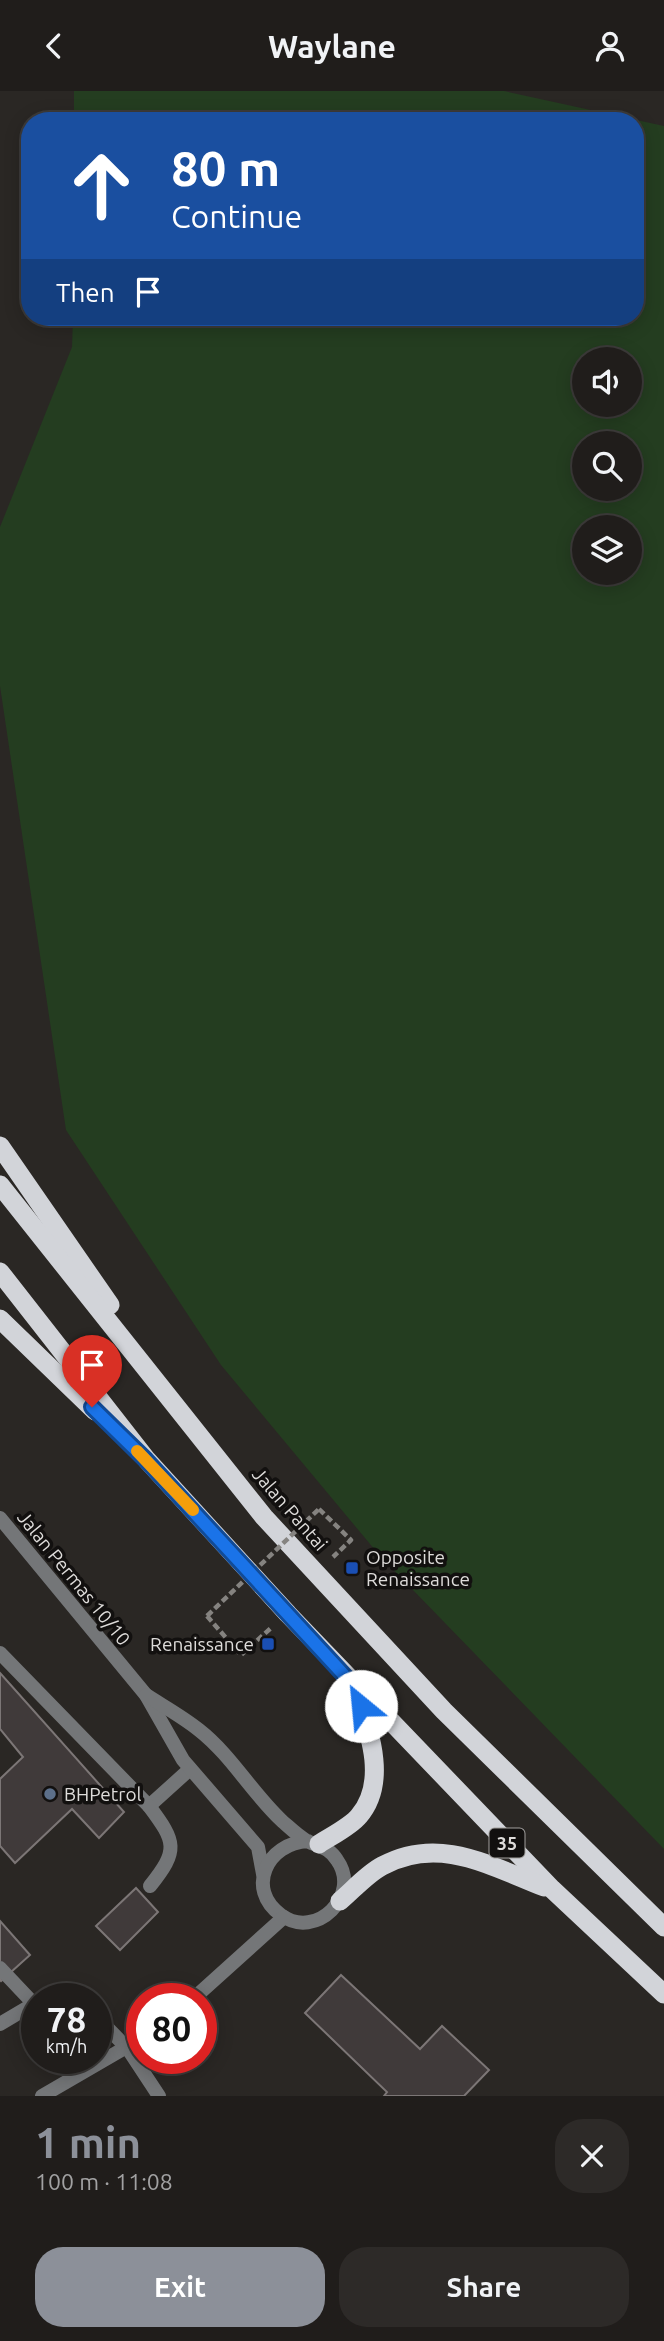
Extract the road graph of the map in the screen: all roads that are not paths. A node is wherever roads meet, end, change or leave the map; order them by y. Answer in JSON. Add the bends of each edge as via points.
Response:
{"nodes":[{"id":1,"x":0,"y":1146,"type":"edge"},
{"id":2,"x":0,"y":1185,"type":"edge"},
{"id":3,"x":0,"y":1272,"type":"edge"},
{"id":4,"x":0,"y":1319,"type":"edge"},
{"id":5,"x":146,"y":1460,"type":"junction"},
{"id":6,"x":221,"y":1463,"type":"junction"},
{"id":7,"x":1,"y":1521,"type":"edge"},
{"id":8,"x":0,"y":1653,"type":"edge"},
{"id":9,"x":355,"y":1687,"type":"junction"},
{"id":10,"x":146,"y":1695,"type":"junction"},
{"id":11,"x":190,"y":1769,"type":"junction"},
{"id":12,"x":149,"y":1806,"type":"junction"},
{"id":13,"x":314,"y":1843,"type":"junction"},
{"id":14,"x":264,"y":1875,"type":"junction"},
{"id":15,"x":150,"y":1886,"type":"dead end"},
{"id":16,"x":552,"y":1889,"type":"junction"},
{"id":17,"x":340,"y":1901,"type":"junction"},
{"id":18,"x":284,"y":1917,"type":"junction"},
{"id":19,"x":664,"y":1927,"type":"edge"},
{"id":20,"x":0,"y":1968,"type":"edge"},
{"id":21,"x":211,"y":1983,"type":"edge"},
{"id":22,"x":21,"y":1987,"type":"edge"},
{"id":23,"x":664,"y":1994,"type":"edge"},
{"id":24,"x":21,"y":2011,"type":"edge"},
{"id":25,"x":0,"y":2024,"type":"edge"},
{"id":26,"x":112,"y":2032,"type":"edge"},
{"id":27,"x":126,"y":2047,"type":"edge"},
{"id":28,"x":126,"y":2050,"type":"edge"},
{"id":29,"x":144,"y":2074,"type":"edge"},
{"id":30,"x":43,"y":2096,"type":"edge"},
{"id":31,"x":159,"y":2096,"type":"edge"}],
"edges":[{"from":1,"to":6,"type":"highway"},
{"from":2,"to":6,"type":"highway","name":"Jalan Pantai","number":"35"},
{"from":3,"to":5,"type":"highway","number":"35"},
{"from":4,"to":5,"type":"highway"},
{"from":5,"to":9,"type":"highway","number":"35"},
{"from":6,"to":19,"type":"highway","name":"Jalan Pantai","number":"35","via":[[264,1517],[444,1711]]},
{"from":7,"to":10,"type":"street","name":"Jalan Permas 10/10"},
{"from":8,"to":12,"type":"street"},
{"from":9,"to":13,"type":"highway","via":[[373,1746],[373,1787],[359,1816]]},
{"from":9,"to":16,"type":"highway","number":"35"},
{"from":10,"to":11,"type":"street","name":"Jalan Permas 10/10"},
{"from":10,"to":13,"type":"street","name":"Jalan Permas 10/10","via":[[200,1731],[282,1821]]},
{"from":11,"to":12,"type":"street"},
{"from":11,"to":14,"type":"street","name":"Jalan Permas 10/10","via":[[258,1847]]},
{"from":12,"to":15,"type":"street","via":[[171,1838],[168,1863]]},
{"from":13,"to":14,"type":"street","via":[[295,1842],[274,1853]]},
{"from":13,"to":17,"type":"street","via":[[339,1861],[344,1875]]},
{"from":14,"to":18,"type":"street","via":[[267,1899]]},
{"from":16,"to":17,"type":"highway","via":[[463,1855],[421,1851],[382,1867]]},
{"from":16,"to":23,"type":"highway","number":"35"},
{"from":17,"to":18,"type":"street","via":[[332,1911],[309,1922]]},
{"from":18,"to":21,"type":"street"},
{"from":20,"to":22,"type":"street"},
{"from":24,"to":25,"type":"street"},
{"from":26,"to":27,"type":"street"},
{"from":28,"to":30,"type":"street"},
{"from":29,"to":31,"type":"street"}]}
